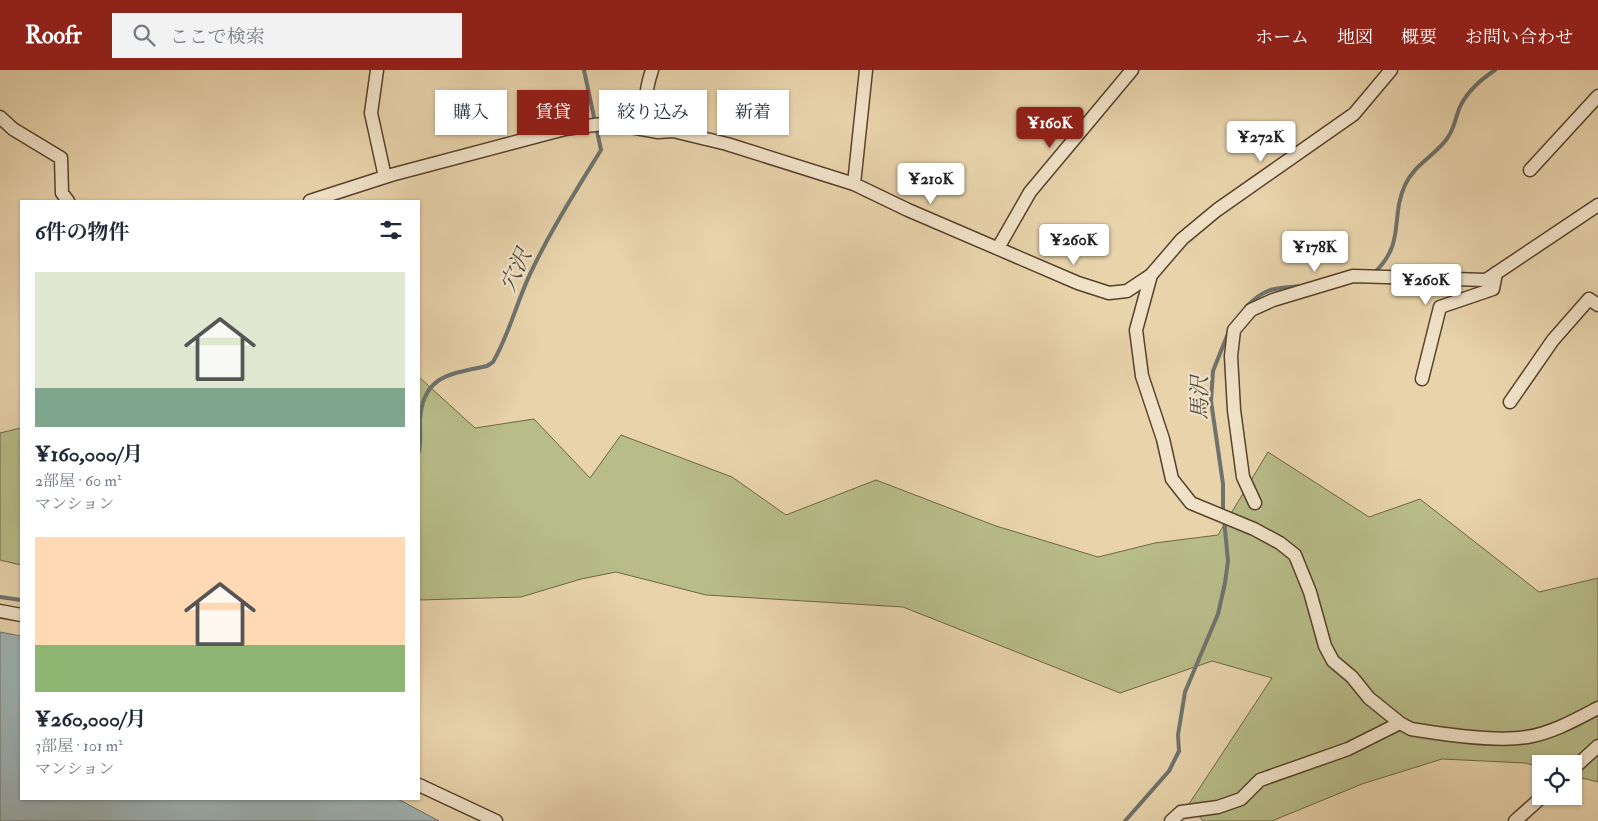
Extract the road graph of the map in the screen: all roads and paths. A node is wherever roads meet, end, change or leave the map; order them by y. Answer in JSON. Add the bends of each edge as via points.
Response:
{"nodes":[{"id":1,"x":377,"y":70,"type":"edge"},
{"id":2,"x":652,"y":70,"type":"edge"},
{"id":3,"x":866,"y":70,"type":"edge"},
{"id":4,"x":1132,"y":70,"type":"edge"},
{"id":5,"x":1391,"y":70,"type":"edge"},
{"id":6,"x":645,"y":90,"type":"edge"},
{"id":7,"x":1598,"y":96,"type":"edge"},
{"id":8,"x":0,"y":117,"type":"edge"},
{"id":9,"x":599,"y":124,"type":"edge"},
{"id":10,"x":690,"y":135,"type":"edge"},
{"id":11,"x":1530,"y":170,"type":"dead end"},
{"id":12,"x":384,"y":177,"type":"junction"},
{"id":13,"x":854,"y":184,"type":"junction"},
{"id":14,"x":67,"y":200,"type":"edge"},
{"id":15,"x":313,"y":200,"type":"edge"},
{"id":16,"x":1598,"y":205,"type":"edge"},
{"id":17,"x":998,"y":248,"type":"junction"},
{"id":18,"x":1496,"y":273,"type":"junction"},
{"id":19,"x":1152,"y":275,"type":"junction"},
{"id":20,"x":1598,"y":305,"type":"edge"},
{"id":21,"x":1422,"y":379,"type":"dead end"},
{"id":22,"x":1510,"y":402,"type":"dead end"},
{"id":23,"x":1255,"y":503,"type":"dead end"},
{"id":24,"x":0,"y":611,"type":"edge"},
{"id":25,"x":20,"y":615,"type":"edge"},
{"id":26,"x":1598,"y":708,"type":"edge"},
{"id":27,"x":1400,"y":723,"type":"junction"},
{"id":28,"x":1598,"y":746,"type":"edge"},
{"id":29,"x":1582,"y":761,"type":"edge"},
{"id":30,"x":420,"y":785,"type":"edge"},
{"id":31,"x":1532,"y":805,"type":"edge"},
{"id":32,"x":496,"y":821,"type":"edge"},
{"id":33,"x":1171,"y":821,"type":"edge"},
{"id":34,"x":1515,"y":821,"type":"edge"}],
"edges":[{"from":1,"to":12,"type":"street","via":[[371,113]]},
{"from":2,"to":6,"type":"street"},
{"from":3,"to":13,"type":"street"},
{"from":4,"to":17,"type":"street","via":[[1030,192]]},
{"from":5,"to":19,"type":"street","via":[[1354,114],[1217,210],[1182,239]]},
{"from":7,"to":11,"type":"street"},
{"from":8,"to":14,"type":"street","via":[[61,158],[62,193]]},
{"from":9,"to":12,"type":"street","via":[[565,129]]},
{"from":10,"to":13,"type":"street"},
{"from":12,"to":15,"type":"street"},
{"from":13,"to":17,"type":"street"},
{"from":16,"to":18,"type":"street"},
{"from":17,"to":19,"type":"street","via":[[1109,293],[1127,291]]},
{"from":18,"to":21,"type":"street","via":[[1493,289],[1440,307]]},
{"from":18,"to":23,"type":"street","via":[[1486,280],[1353,276],[1251,310],[1234,330],[1231,356],[1243,477]]},
{"from":19,"to":27,"type":"street","via":[[1136,330],[1142,376],[1172,479],[1191,503],[1254,529],[1296,555],[1325,646],[1333,661],[1352,676],[1369,698]]},
{"from":20,"to":22,"type":"street","via":[[1589,299],[1552,340]]},
{"from":24,"to":25,"type":"street"},
{"from":26,"to":27,"type":"street","via":[[1551,731],[1526,737],[1434,732],[1411,729]]},
{"from":27,"to":33,"type":"street","via":[[1348,749],[1260,780],[1241,799],[1218,807],[1181,812]]},
{"from":28,"to":29,"type":"street"},
{"from":30,"to":32,"type":"street"},
{"from":31,"to":34,"type":"street"}]}
